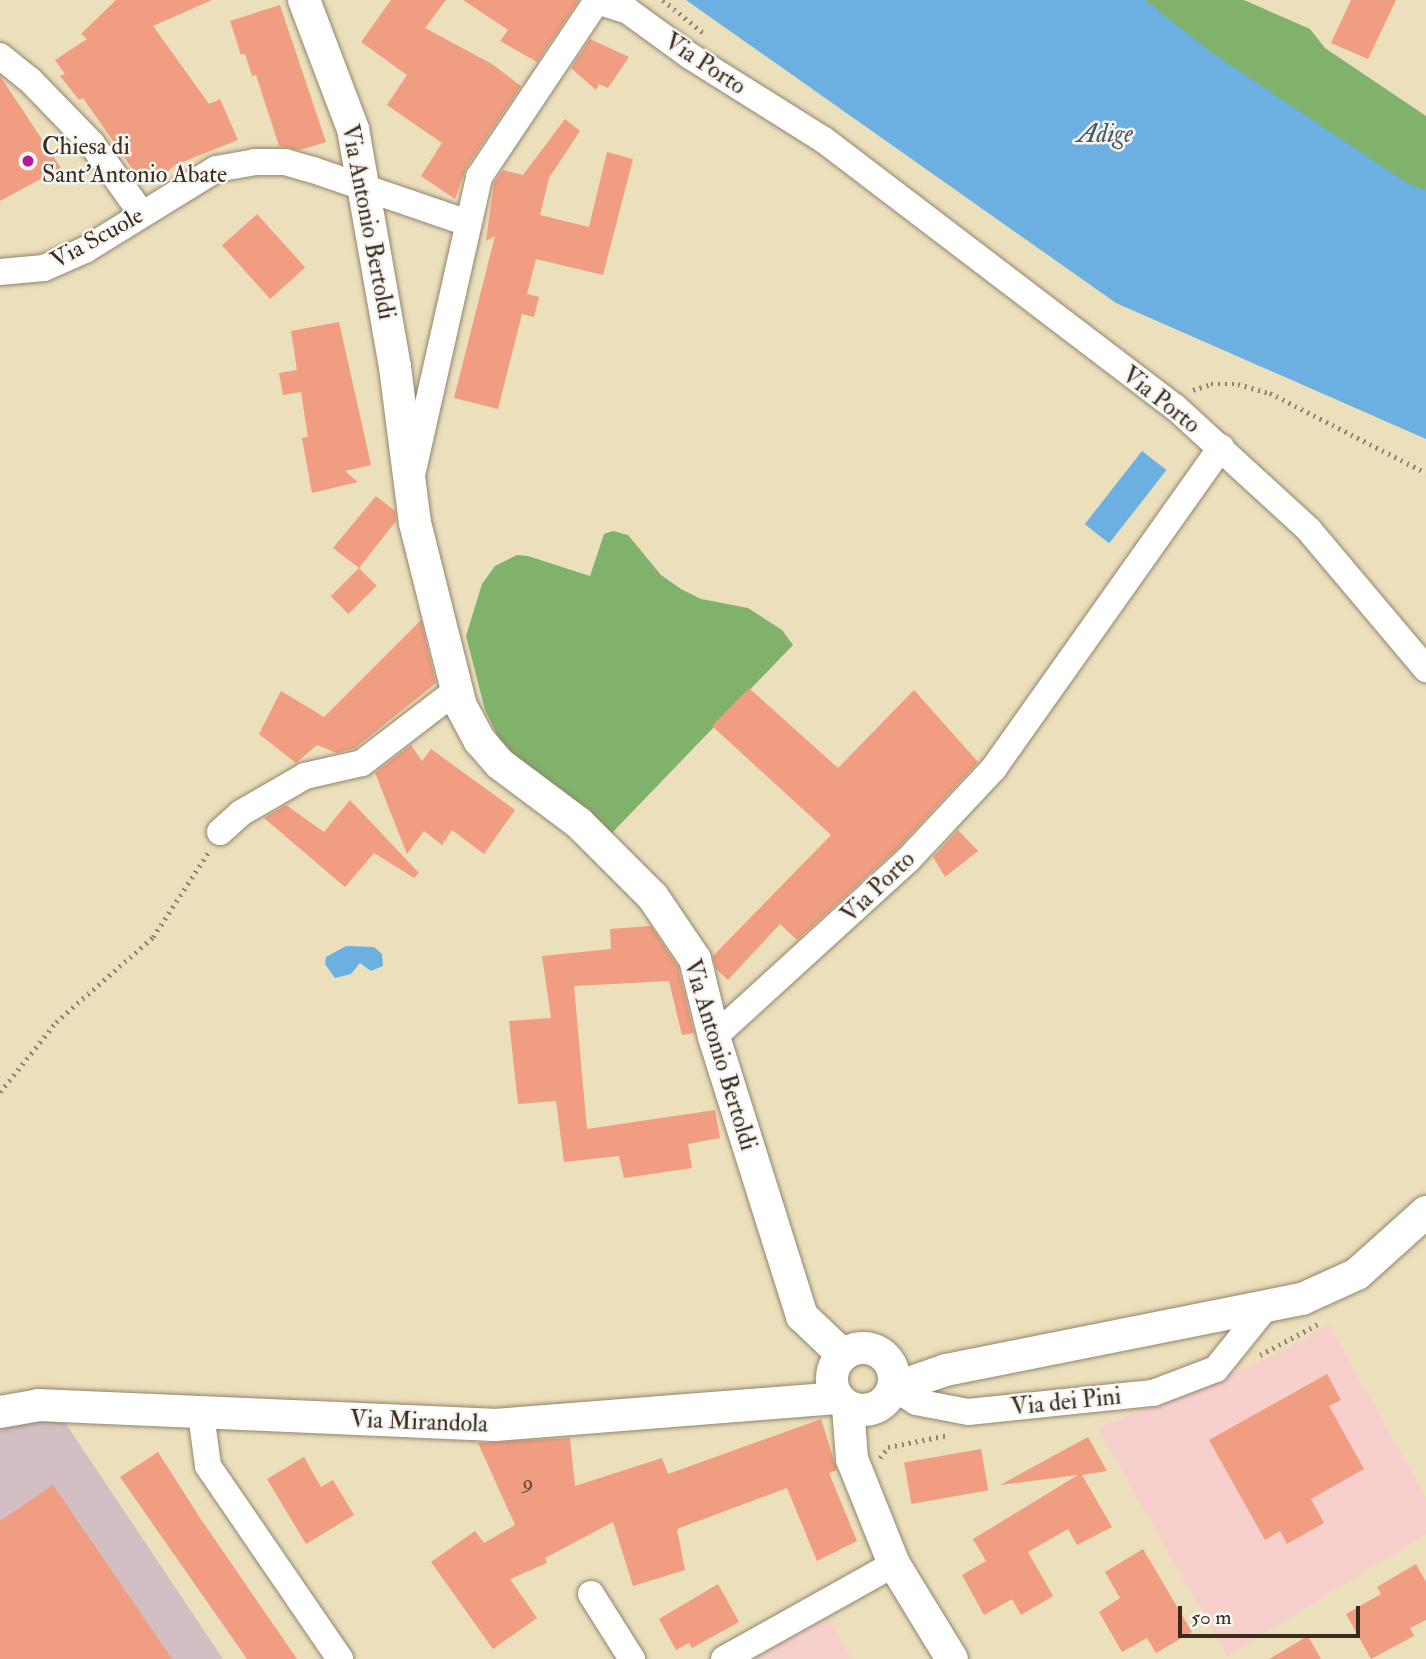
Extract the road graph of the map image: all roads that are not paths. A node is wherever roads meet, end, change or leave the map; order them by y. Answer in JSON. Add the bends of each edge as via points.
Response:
{"nodes":[{"id":1,"x":304,"y":0,"type":"edge"},
{"id":2,"x":0,"y":56,"type":"edge"},
{"id":3,"x":364,"y":184,"type":"junction"},
{"id":4,"x":142,"y":214,"type":"junction"},
{"id":5,"x":466,"y":222,"type":"junction"},
{"id":6,"x":0,"y":272,"type":"edge"},
{"id":7,"x":396,"y":367,"type":"junction"},
{"id":8,"x":435,"y":367,"type":"junction"},
{"id":9,"x":1221,"y":447,"type":"junction"},
{"id":10,"x":412,"y":475,"type":"junction"},
{"id":11,"x":1426,"y":669,"type":"edge"},
{"id":12,"x":457,"y":691,"type":"junction"},
{"id":13,"x":220,"y":832,"type":"road end"},
{"id":14,"x":714,"y":1037,"type":"junction"},
{"id":15,"x":1426,"y":1212,"type":"edge"},
{"id":16,"x":1265,"y":1308,"type":"junction"},
{"id":17,"x":1201,"y":1319,"type":"junction"},
{"id":18,"x":843,"y":1355,"type":"junction"},
{"id":19,"x":1216,"y":1369,"type":"junction"},
{"id":20,"x":888,"y":1385,"type":"junction"},
{"id":21,"x":843,"y":1403,"type":"junction"},
{"id":22,"x":0,"y":1412,"type":"edge"},
{"id":23,"x":201,"y":1414,"type":"junction"},
{"id":24,"x":863,"y":1479,"type":"junction"},
{"id":25,"x":894,"y":1564,"type":"junction"},
{"id":26,"x":591,"y":1594,"type":"dead end"},
{"id":27,"x":340,"y":1659,"type":"edge"},
{"id":28,"x":632,"y":1659,"type":"edge"},
{"id":29,"x":724,"y":1659,"type":"edge"},
{"id":30,"x":952,"y":1659,"type":"edge"}],
"edges":[{"from":1,"to":3,"type":"street","name":"Via Antonio Bertoldi","via":[[353,129]]},
{"from":2,"to":4,"type":"street","via":[[92,144]]},
{"from":3,"to":4,"type":"street","name":"Via Scuole","via":[[285,162],[254,162],[216,169]]},
{"from":3,"to":5,"type":"street","name":"Via Scuole"},
{"from":3,"to":7,"type":"street","name":"Via Antonio Bertoldi"},
{"from":4,"to":6,"type":"street","name":"Via Scuole","via":[[85,250],[44,268]]},
{"from":5,"to":8,"type":"street","name":"Via Porto"},
{"from":5,"to":9,"type":"street","name":"Via Porto","via":[[479,177],[597,1],[628,11],[824,140],[1175,407]]},
{"from":7,"to":8,"type":"street"},
{"from":7,"to":10,"type":"street","name":"Via Antonio Bertoldi"},
{"from":8,"to":10,"type":"street","name":"Via Porto"},
{"from":9,"to":11,"type":"street","name":"Via Porto","via":[[1309,530]]},
{"from":9,"to":14,"type":"street","name":"Via Porto","via":[[994,768],[908,860]]},
{"from":10,"to":12,"type":"street","name":"Via Antonio Bertoldi","via":[[415,523]]},
{"from":12,"to":13,"type":"street","via":[[362,763],[304,776],[241,813]]},
{"from":12,"to":14,"type":"street","name":"Via Antonio Bertoldi","via":[[480,741],[500,764],[579,823],[653,897],[695,959]]},
{"from":14,"to":18,"type":"street","name":"Via Antonio Bertoldi","via":[[802,1316]]},
{"from":15,"to":16,"type":"street","name":"Via dei Pini","via":[[1357,1274],[1303,1299]]},
{"from":16,"to":17,"type":"street","name":"Via dei Pini"},
{"from":16,"to":19,"type":"street"},
{"from":17,"to":19,"type":"street","via":[[1218,1327],[1222,1335]]},
{"from":17,"to":20,"type":"street","name":"Via dei Pini"},
{"from":18,"to":20,"type":"street","via":[[869,1348]]},
{"from":18,"to":21,"type":"street","via":[[833,1376]]},
{"from":19,"to":20,"type":"street","name":"Via dei Pini","via":[[1153,1393],[968,1412],[916,1402]]},
{"from":20,"to":21,"type":"street","via":[[862,1411]]},
{"from":20,"to":24,"type":"street"},
{"from":21,"to":23,"type":"street","name":"Via Mirandola","via":[[495,1425]]},
{"from":21,"to":24,"type":"street","via":[[852,1459]]},
{"from":22,"to":23,"type":"street","name":"Via Mirandola","via":[[38,1405]]},
{"from":23,"to":27,"type":"street","via":[[208,1466]]},
{"from":24,"to":25,"type":"street"},
{"from":25,"to":29,"type":"street"},
{"from":25,"to":30,"type":"street"},
{"from":26,"to":28,"type":"street"}]}
